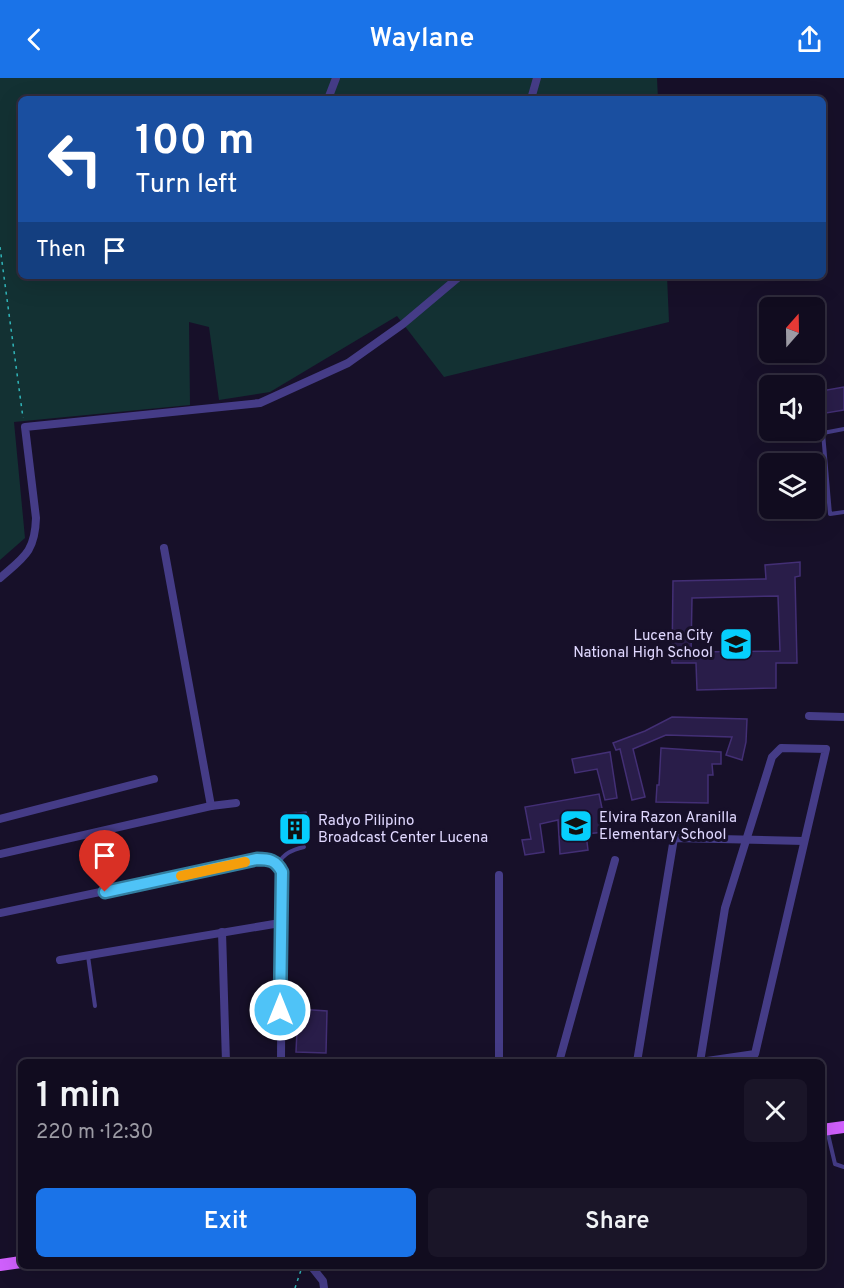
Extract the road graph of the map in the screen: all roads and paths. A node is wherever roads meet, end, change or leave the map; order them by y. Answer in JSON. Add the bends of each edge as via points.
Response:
{"nodes":[{"id":1,"x":336,"y":78,"type":"edge"},
{"id":2,"x":537,"y":78,"type":"edge"},
{"id":3,"x":329,"y":96,"type":"edge"},
{"id":4,"x":532,"y":96,"type":"edge"},
{"id":5,"x":0,"y":247,"type":"edge"},
{"id":6,"x":456,"y":279,"type":"edge"},
{"id":7,"x":24,"y":427,"type":"junction"},
{"id":8,"x":844,"y":429,"type":"edge"},
{"id":9,"x":844,"y":512,"type":"edge"},
{"id":10,"x":164,"y":549,"type":"dead end"},
{"id":11,"x":0,"y":578,"type":"edge"},
{"id":12,"x":809,"y":716,"type":"dead end"},
{"id":13,"x":844,"y":717,"type":"edge"},
{"id":14,"x":154,"y":779,"type":"dead end"},
{"id":15,"x":236,"y":803,"type":"dead end"},
{"id":16,"x":211,"y":806,"type":"junction"},
{"id":17,"x":0,"y":819,"type":"edge"},
{"id":18,"x":747,"y":840,"type":"junction"},
{"id":19,"x":804,"y":841,"type":"junction"},
{"id":20,"x":304,"y":847,"type":"dead end"},
{"id":21,"x":0,"y":854,"type":"edge"},
{"id":22,"x":615,"y":860,"type":"dead end"},
{"id":23,"x":278,"y":864,"type":"junction"},
{"id":24,"x":499,"y":875,"type":"dead end"},
{"id":25,"x":0,"y":913,"type":"edge"},
{"id":26,"x":280,"y":923,"type":"junction"},
{"id":27,"x":222,"y":932,"type":"junction"},
{"id":28,"x":88,"y":955,"type":"junction"},
{"id":29,"x":60,"y":960,"type":"dead end"},
{"id":30,"x":95,"y":1006,"type":"dead end"},
{"id":31,"x":226,"y":1059,"type":"edge"},
{"id":32,"x":280,"y":1059,"type":"edge"},
{"id":33,"x":499,"y":1059,"type":"edge"},
{"id":34,"x":560,"y":1059,"type":"edge"},
{"id":35,"x":637,"y":1059,"type":"edge"},
{"id":36,"x":700,"y":1059,"type":"edge"},
{"id":37,"x":720,"y":1059,"type":"edge"},
{"id":38,"x":844,"y":1127,"type":"edge"},
{"id":39,"x":825,"y":1130,"type":"edge"},
{"id":40,"x":825,"y":1133,"type":"edge"},
{"id":41,"x":844,"y":1167,"type":"edge"},
{"id":42,"x":18,"y":1262,"type":"edge"},
{"id":43,"x":0,"y":1265,"type":"edge"},
{"id":44,"x":301,"y":1269,"type":"edge"},
{"id":45,"x":313,"y":1269,"type":"edge"},
{"id":46,"x":295,"y":1288,"type":"edge"},
{"id":47,"x":324,"y":1288,"type":"edge"}],
"edges":[{"from":1,"to":3,"type":"street"},
{"from":2,"to":4,"type":"street"},
{"from":5,"to":7,"type":"path"},
{"from":6,"to":7,"type":"street","via":[[348,363],[260,403]]},
{"from":7,"to":11,"type":"street","via":[[35,532],[29,553]]},
{"from":8,"to":9,"type":"lane","via":[[823,434],[830,514]]},
{"from":10,"to":16,"type":"street"},
{"from":12,"to":13,"type":"street"},
{"from":14,"to":17,"type":"street"},
{"from":15,"to":16,"type":"street"},
{"from":16,"to":21,"type":"street"},
{"from":18,"to":19,"type":"street"},
{"from":18,"to":19,"type":"street","via":[[772,757],[781,748],[826,749]]},
{"from":18,"to":35,"type":"street","via":[[674,838]]},
{"from":18,"to":36,"type":"street","via":[[725,908]]},
{"from":19,"to":37,"type":"street","via":[[755,1054]]},
{"from":20,"to":23,"type":"lane","via":[[282,856]]},
{"from":22,"to":34,"type":"street"},
{"from":23,"to":25,"type":"street","via":[[257,859]]},
{"from":23,"to":26,"type":"street","via":[[282,872]]},
{"from":24,"to":33,"type":"street"},
{"from":26,"to":27,"type":"street"},
{"from":26,"to":32,"type":"street"},
{"from":27,"to":28,"type":"street"},
{"from":27,"to":31,"type":"street"},
{"from":28,"to":29,"type":"street"},
{"from":28,"to":30,"type":"lane"},
{"from":38,"to":39,"type":"main road"},
{"from":40,"to":41,"type":"lane","via":[[835,1164]]},
{"from":42,"to":43,"type":"main road"},
{"from":44,"to":46,"type":"path"},
{"from":45,"to":47,"type":"street"}]}
